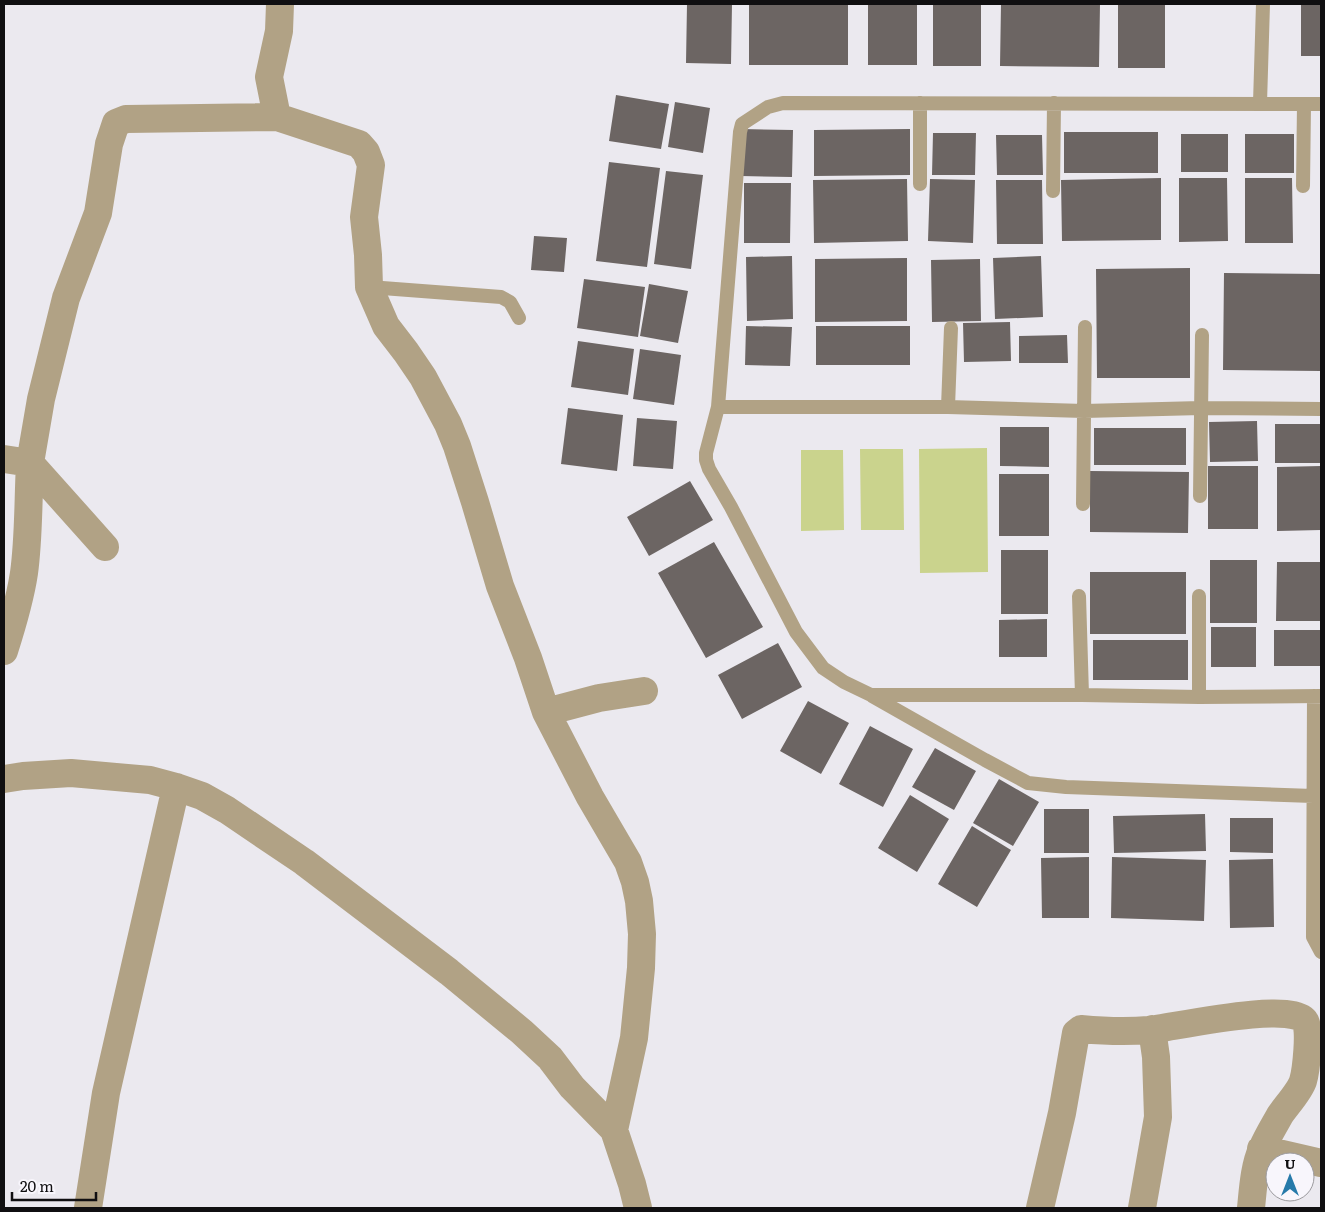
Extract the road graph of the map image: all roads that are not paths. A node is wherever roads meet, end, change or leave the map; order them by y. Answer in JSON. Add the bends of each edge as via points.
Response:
{"nodes":[{"id":1,"x":280,"y":4,"type":"edge"},
{"id":2,"x":1262,"y":4,"type":"edge"},
{"id":3,"x":920,"y":103,"type":"junction"},
{"id":4,"x":1054,"y":103,"type":"junction"},
{"id":5,"x":1260,"y":103,"type":"junction"},
{"id":6,"x":1304,"y":104,"type":"junction"},
{"id":7,"x":1321,"y":104,"type":"edge"},
{"id":8,"x":277,"y":117,"type":"junction"},
{"id":9,"x":920,"y":184,"type":"dead end"},
{"id":10,"x":1303,"y":186,"type":"dead end"},
{"id":11,"x":1053,"y":191,"type":"dead end"},
{"id":12,"x":369,"y":287,"type":"junction"},
{"id":13,"x":519,"y":318,"type":"dead end"},
{"id":14,"x":1085,"y":327,"type":"dead end"},
{"id":15,"x":951,"y":328,"type":"dead end"},
{"id":16,"x":1202,"y":336,"type":"dead end"},
{"id":17,"x":718,"y":407,"type":"junction"},
{"id":18,"x":948,"y":407,"type":"junction"},
{"id":19,"x":1201,"y":408,"type":"junction"},
{"id":20,"x":1321,"y":409,"type":"edge"},
{"id":21,"x":1084,"y":411,"type":"junction"},
{"id":22,"x":4,"y":459,"type":"edge"},
{"id":23,"x":30,"y":462,"type":"junction"},
{"id":24,"x":1200,"y":496,"type":"dead end"},
{"id":25,"x":1084,"y":504,"type":"dead end"},
{"id":26,"x":105,"y":547,"type":"dead end"},
{"id":27,"x":1079,"y":596,"type":"dead end"},
{"id":28,"x":1198,"y":596,"type":"dead end"},
{"id":29,"x":4,"y":651,"type":"edge"},
{"id":30,"x":644,"y":691,"type":"dead end"},
{"id":31,"x":871,"y":695,"type":"junction"},
{"id":32,"x":1082,"y":695,"type":"junction"},
{"id":33,"x":1317,"y":696,"type":"edge"},
{"id":34,"x":1200,"y":697,"type":"junction"},
{"id":35,"x":546,"y":712,"type":"junction"},
{"id":36,"x":4,"y":779,"type":"edge"},
{"id":37,"x":176,"y":787,"type":"junction"},
{"id":38,"x":1313,"y":796,"type":"junction"},
{"id":39,"x":1321,"y":952,"type":"edge"},
{"id":40,"x":1152,"y":1029,"type":"junction"},
{"id":41,"x":614,"y":1130,"type":"junction"},
{"id":42,"x":1261,"y":1149,"type":"junction"},
{"id":43,"x":1321,"y":1163,"type":"edge"},
{"id":44,"x":88,"y":1208,"type":"edge"},
{"id":45,"x":638,"y":1208,"type":"edge"},
{"id":46,"x":1040,"y":1208,"type":"edge"},
{"id":47,"x":1142,"y":1208,"type":"edge"},
{"id":48,"x":1252,"y":1208,"type":"edge"}],
"edges":[{"from":1,"to":8,"type":"street","via":[[279,31],[269,77]]},
{"from":2,"to":5,"type":"lane"},
{"from":3,"to":4,"type":"lane"},
{"from":3,"to":9,"type":"lane"},
{"from":3,"to":17,"type":"lane","via":[[782,103],[768,107],[742,124]]},
{"from":4,"to":5,"type":"lane"},
{"from":4,"to":11,"type":"lane"},
{"from":5,"to":6,"type":"lane"},
{"from":6,"to":7,"type":"lane"},
{"from":6,"to":10,"type":"lane"},
{"from":8,"to":12,"type":"street","via":[[359,144],[366,152],[371,165],[364,217]]},
{"from":8,"to":23,"type":"street","via":[[126,119],[116,124],[109,144],[98,213],[64,307]]},
{"from":12,"to":13,"type":"lane","via":[[500,297],[510,302]]},
{"from":12,"to":35,"type":"street","via":[[386,326],[423,377],[448,424],[500,586]]},
{"from":14,"to":21,"type":"lane"},
{"from":15,"to":18,"type":"lane"},
{"from":16,"to":19,"type":"lane"},
{"from":17,"to":18,"type":"lane"},
{"from":17,"to":31,"type":"lane","via":[[706,453],[708,468],[796,632],[823,668]]},
{"from":18,"to":21,"type":"lane"},
{"from":19,"to":20,"type":"lane"},
{"from":19,"to":21,"type":"lane"},
{"from":19,"to":24,"type":"lane"},
{"from":21,"to":25,"type":"lane"},
{"from":22,"to":23,"type":"street"},
{"from":23,"to":26,"type":"street"},
{"from":23,"to":29,"type":"street","via":[[24,574]]},
{"from":27,"to":32,"type":"lane"},
{"from":28,"to":34,"type":"lane"},
{"from":30,"to":35,"type":"street","via":[[599,698]]},
{"from":31,"to":32,"type":"lane"},
{"from":31,"to":38,"type":"lane","via":[[1028,783]]},
{"from":32,"to":34,"type":"lane"},
{"from":33,"to":34,"type":"lane"},
{"from":33,"to":38,"type":"lane"},
{"from":35,"to":41,"type":"street","via":[[628,862],[639,901],[641,968],[634,1038]]},
{"from":36,"to":37,"type":"street","via":[[71,773],[150,780]]},
{"from":37,"to":41,"type":"street","via":[[202,796],[243,820],[449,972],[550,1058],[572,1087]]},
{"from":37,"to":44,"type":"street","via":[[106,1093]]},
{"from":38,"to":39,"type":"lane","via":[[1313,937]]},
{"from":40,"to":42,"type":"street","via":[[1212,1019],[1274,1014],[1298,1016],[1305,1020],[1308,1028],[1307,1061],[1303,1082]]},
{"from":40,"to":46,"type":"street","via":[[1081,1029],[1076,1033]]},
{"from":40,"to":47,"type":"street","via":[[1158,1118]]},
{"from":41,"to":45,"type":"street"},
{"from":42,"to":43,"type":"street"},
{"from":42,"to":48,"type":"street","via":[[1254,1176]]}]}
